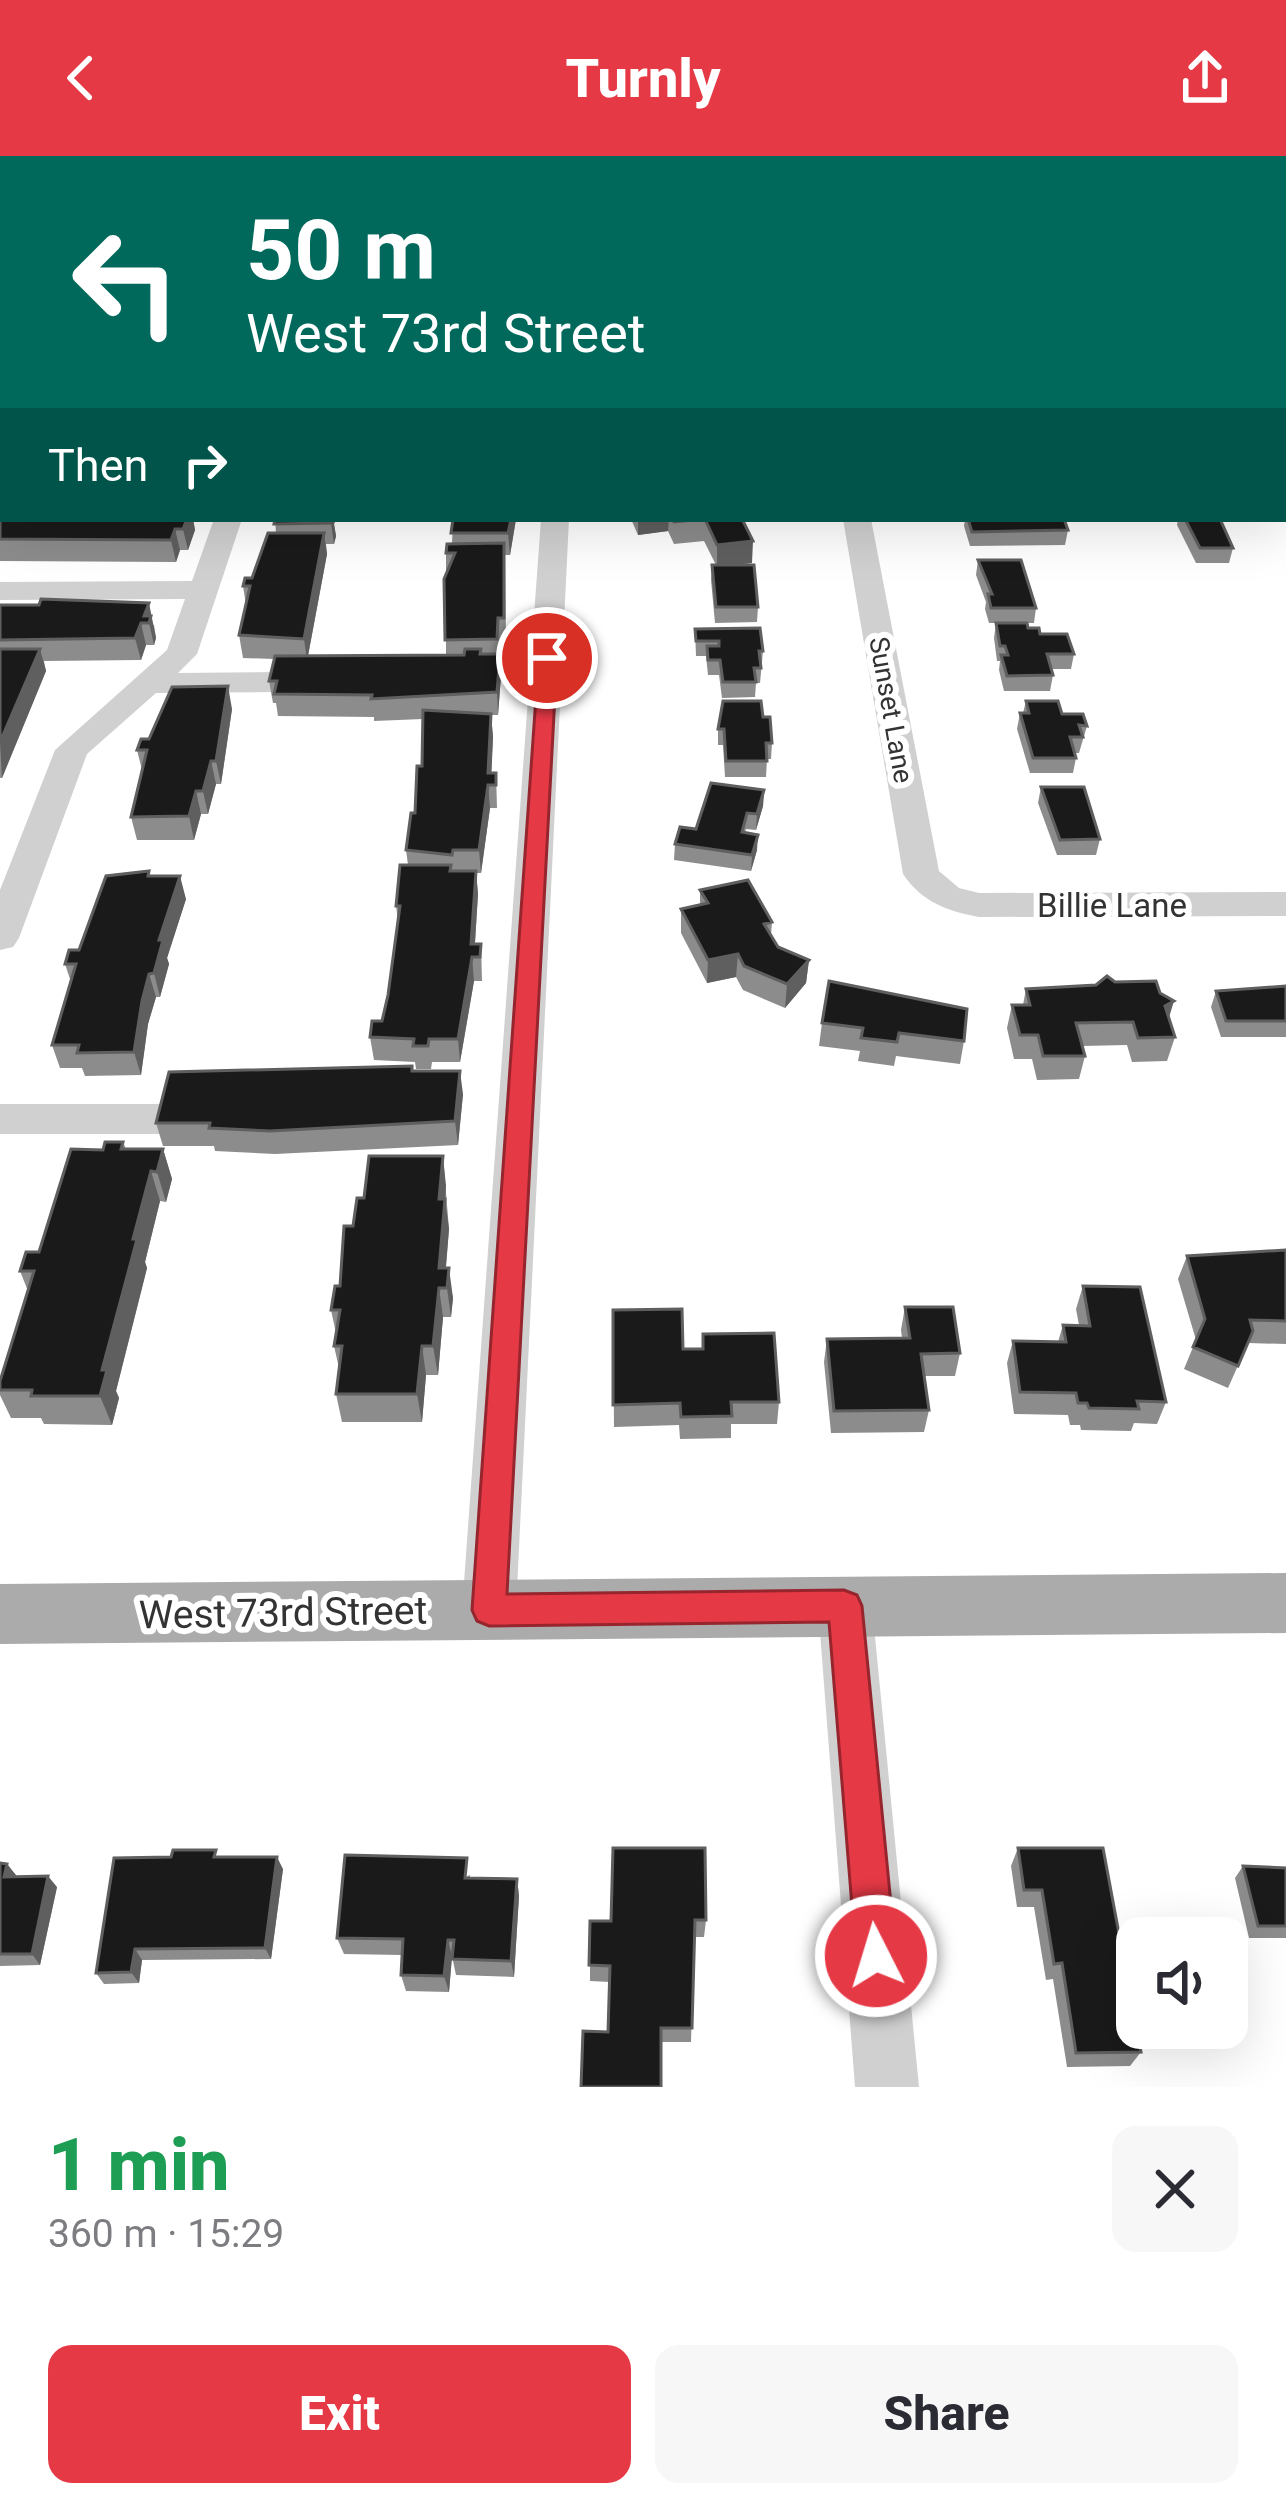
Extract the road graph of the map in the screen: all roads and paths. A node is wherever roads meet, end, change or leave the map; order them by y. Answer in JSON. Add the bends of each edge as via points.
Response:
{"nodes":[{"id":1,"x":227,"y":522,"type":"edge"},
{"id":2,"x":555,"y":522,"type":"edge"},
{"id":3,"x":858,"y":522,"type":"edge"},
{"id":4,"x":205,"y":590,"type":"junction"},
{"id":5,"x":0,"y":591,"type":"edge"},
{"id":6,"x":278,"y":682,"type":"edge"},
{"id":7,"x":147,"y":683,"type":"junction"},
{"id":8,"x":9,"y":892,"type":"edge"},
{"id":9,"x":939,"y":894,"type":"joint"},
{"id":10,"x":1286,"y":904,"type":"edge"},
{"id":11,"x":0,"y":938,"type":"edge"},
{"id":12,"x":0,"y":1119,"type":"edge"},
{"id":13,"x":160,"y":1119,"type":"edge"},
{"id":14,"x":1286,"y":1603,"type":"edge"},
{"id":15,"x":844,"y":1606,"type":"junction"},
{"id":16,"x":489,"y":1610,"type":"junction"},
{"id":17,"x":0,"y":1614,"type":"edge"},
{"id":18,"x":887,"y":2087,"type":"edge"}],
"edges":[{"from":1,"to":4,"type":"street"},
{"from":2,"to":16,"type":"street"},
{"from":3,"to":9,"type":"street","name":"Sunset Lane","via":[[921,874]]},
{"from":4,"to":5,"type":"street"},
{"from":4,"to":7,"type":"street","via":[[181,654]]},
{"from":6,"to":7,"type":"street"},
{"from":7,"to":8,"type":"street","via":[[72,750]]},
{"from":8,"to":11,"type":"street"},
{"from":9,"to":10,"type":"street","name":"Billie Lane","via":[[979,905]]},
{"from":12,"to":13,"type":"street"},
{"from":14,"to":15,"type":"main road","name":"West 73rd Street"},
{"from":15,"to":16,"type":"main road","name":"West 73rd Street"},
{"from":15,"to":18,"type":"street"},
{"from":16,"to":17,"type":"main road","name":"West 73rd Street"}]}
